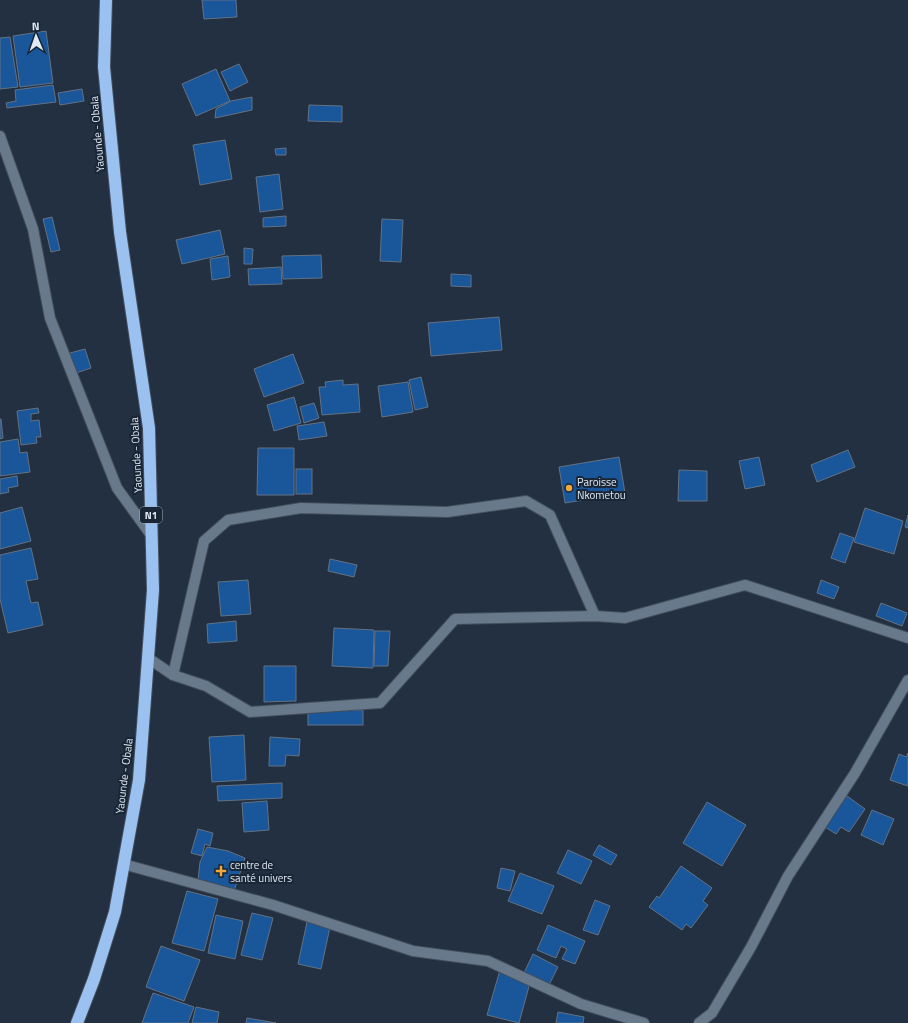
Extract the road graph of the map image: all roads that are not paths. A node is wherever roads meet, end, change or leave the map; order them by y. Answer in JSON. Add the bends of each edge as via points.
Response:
{"nodes":[{"id":1,"x":106,"y":0,"type":"edge"},
{"id":2,"x":0,"y":136,"type":"edge"},
{"id":3,"x":151,"y":535,"type":"junction"},
{"id":4,"x":595,"y":616,"type":"junction"},
{"id":5,"x":908,"y":638,"type":"edge"},
{"id":6,"x":148,"y":658,"type":"junction"},
{"id":7,"x":173,"y":675,"type":"junction"},
{"id":8,"x":908,"y":680,"type":"edge"},
{"id":9,"x":124,"y":864,"type":"junction"},
{"id":10,"x":77,"y":1023,"type":"edge"},
{"id":11,"x":644,"y":1023,"type":"edge"},
{"id":12,"x":699,"y":1023,"type":"edge"}],
"edges":[{"from":1,"to":3,"type":"highway","name":"Yaounde - Obala","number":"N1","via":[[104,67],[120,232],[149,428]]},
{"from":2,"to":3,"type":"street","via":[[33,229],[50,318],[118,488]]},
{"from":3,"to":6,"type":"highway","name":"Yaounde - Obala","number":"N1","via":[[153,590]]},
{"from":4,"to":5,"type":"street","via":[[625,618],[745,585]]},
{"from":4,"to":7,"type":"street","via":[[455,620],[380,703],[250,712],[206,686]]},
{"from":4,"to":7,"type":"street","via":[[550,515],[526,500],[447,512],[301,508],[228,520],[204,541]]},
{"from":6,"to":7,"type":"street"},
{"from":6,"to":9,"type":"highway","name":"Yaounde - Obala","number":"N1","via":[[139,780]]},
{"from":8,"to":12,"type":"street","via":[[855,773],[788,876],[751,947],[712,1013]]},
{"from":9,"to":10,"type":"highway","name":"Yaounde - Obala","number":"N1","via":[[115,912]]},
{"from":9,"to":11,"type":"street","via":[[274,905],[413,950],[488,961],[581,1004]]}]}
